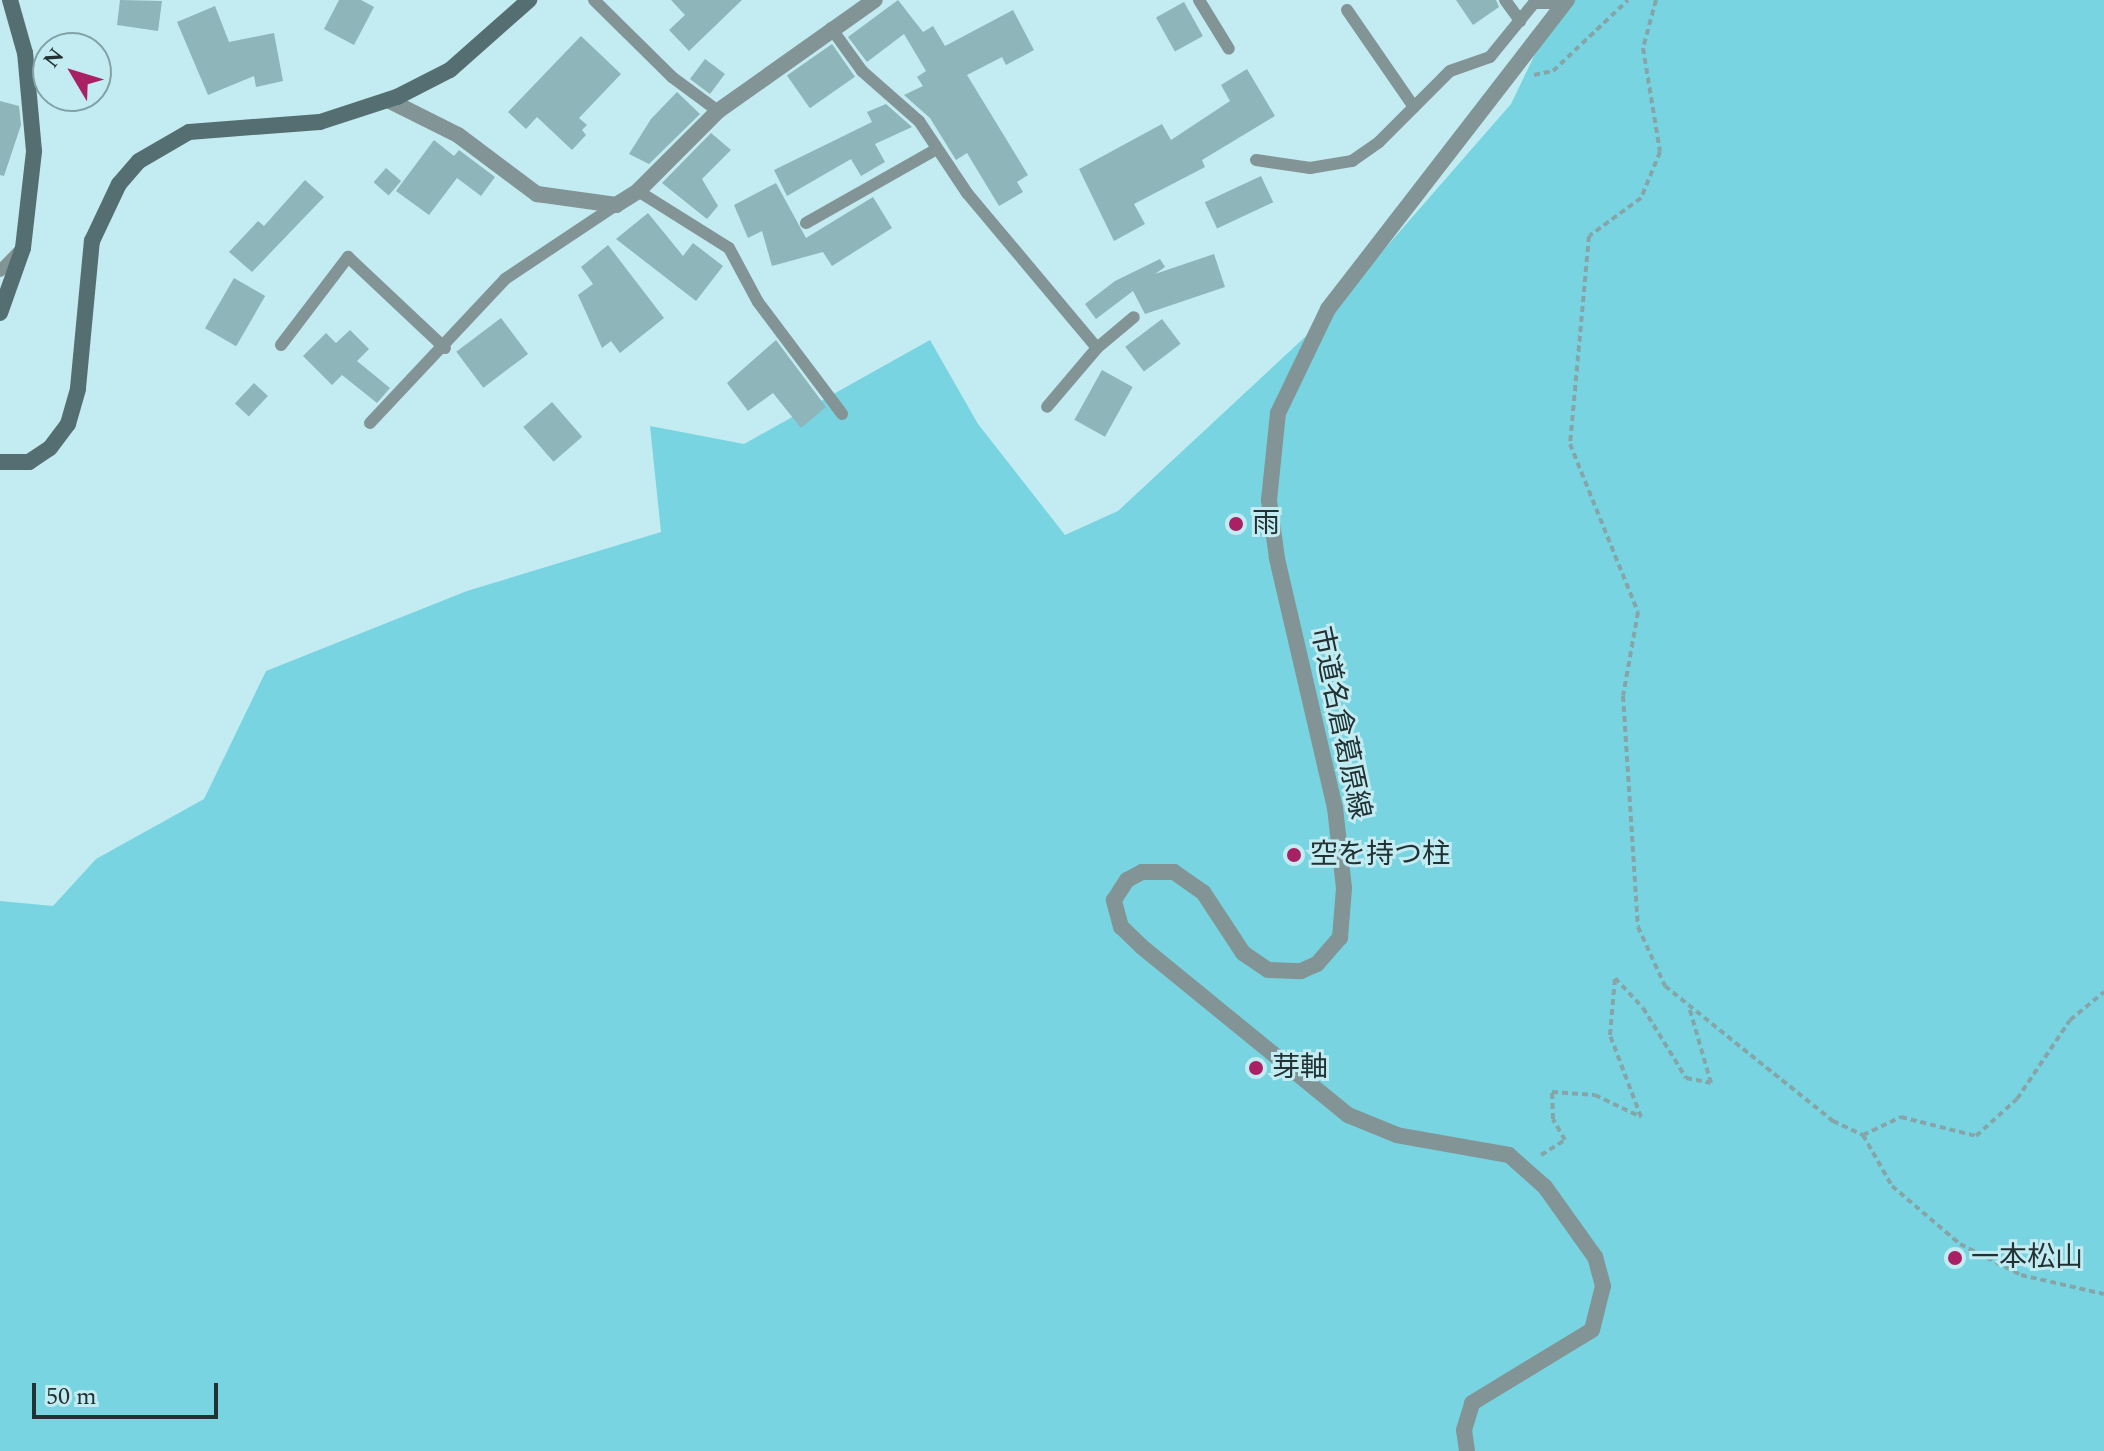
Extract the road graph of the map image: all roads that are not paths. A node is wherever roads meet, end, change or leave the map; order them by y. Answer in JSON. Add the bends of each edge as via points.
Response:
{"nodes":[{"id":1,"x":10,"y":0,"type":"edge"},
{"id":2,"x":529,"y":0,"type":"edge"},
{"id":3,"x":594,"y":0,"type":"edge"},
{"id":4,"x":875,"y":0,"type":"edge"},
{"id":5,"x":1199,"y":0,"type":"edge"},
{"id":6,"x":1505,"y":0,"type":"edge"},
{"id":7,"x":1566,"y":1,"type":"edge"},
{"id":8,"x":1347,"y":10,"type":"dead end"},
{"id":9,"x":1520,"y":21,"type":"junction"},
{"id":10,"x":831,"y":28,"type":"junction"},
{"id":11,"x":1229,"y":49,"type":"dead end"},
{"id":12,"x":388,"y":100,"type":"junction"},
{"id":13,"x":1414,"y":107,"type":"junction"},
{"id":14,"x":718,"y":111,"type":"junction"},
{"id":15,"x":937,"y":149,"type":"junction"},
{"id":16,"x":1256,"y":160,"type":"dead end"},
{"id":17,"x":638,"y":191,"type":"junction"},
{"id":18,"x":616,"y":205,"type":"junction"},
{"id":19,"x":806,"y":223,"type":"dead end"},
{"id":20,"x":23,"y":248,"type":"junction"},
{"id":21,"x":0,"y":271,"type":"edge"},
{"id":22,"x":0,"y":313,"type":"edge"},
{"id":23,"x":1134,"y":317,"type":"dead end"},
{"id":24,"x":281,"y":345,"type":"dead end"},
{"id":25,"x":445,"y":348,"type":"junction"},
{"id":26,"x":1097,"y":348,"type":"junction"},
{"id":27,"x":1047,"y":407,"type":"dead end"},
{"id":28,"x":842,"y":414,"type":"dead end"},
{"id":29,"x":370,"y":423,"type":"dead end"},
{"id":30,"x":0,"y":462,"type":"edge"},
{"id":31,"x":1467,"y":1451,"type":"edge"}],
"edges":[{"from":1,"to":20,"type":"main road","via":[[32,103],[33,197]]},
{"from":2,"to":12,"type":"main road","via":[[450,70]]},
{"from":3,"to":14,"type":"lane","via":[[672,77]]},
{"from":4,"to":10,"type":"street"},
{"from":5,"to":11,"type":"lane"},
{"from":6,"to":9,"type":"lane"},
{"from":7,"to":9,"type":"lane","via":[[1534,3]]},
{"from":7,"to":31,"type":"street","name":"市道名倉葛原線","via":[[1328,309],[1288,385],[1272,442],[1269,500],[1277,558],[1335,808],[1344,888],[1340,938],[1317,964],[1301,971],[1268,970],[1243,953],[1203,892],[1174,872],[1142,872],[1127,880],[1114,900],[1121,927],[1141,946],[1348,1115],[1397,1135],[1498,1152],[1526,1166],[1595,1257],[1603,1286],[1592,1330],[1472,1403],[1464,1430]]},
{"from":8,"to":13,"type":"lane"},
{"from":9,"to":13,"type":"lane","via":[[1490,57],[1450,71]]},
{"from":10,"to":14,"type":"street"},
{"from":10,"to":15,"type":"lane","via":[[862,71],[919,121]]},
{"from":12,"to":18,"type":"street","via":[[458,135],[537,194]]},
{"from":12,"to":30,"type":"main road","via":[[320,122],[189,132],[139,161],[119,184],[92,241],[78,388],[68,424],[50,448],[29,462]]},
{"from":13,"to":16,"type":"lane","via":[[1352,161],[1310,168]]},
{"from":14,"to":17,"type":"street"},
{"from":15,"to":19,"type":"lane"},
{"from":15,"to":26,"type":"lane","via":[[1029,270]]},
{"from":17,"to":18,"type":"street"},
{"from":17,"to":28,"type":"lane","via":[[729,248],[758,302]]},
{"from":18,"to":25,"type":"lane","via":[[505,279]]},
{"from":20,"to":21,"type":"lane"},
{"from":20,"to":22,"type":"main road"},
{"from":23,"to":26,"type":"lane"},
{"from":24,"to":25,"type":"lane","via":[[348,257]]},
{"from":25,"to":29,"type":"lane"},
{"from":26,"to":27,"type":"lane"}]}
